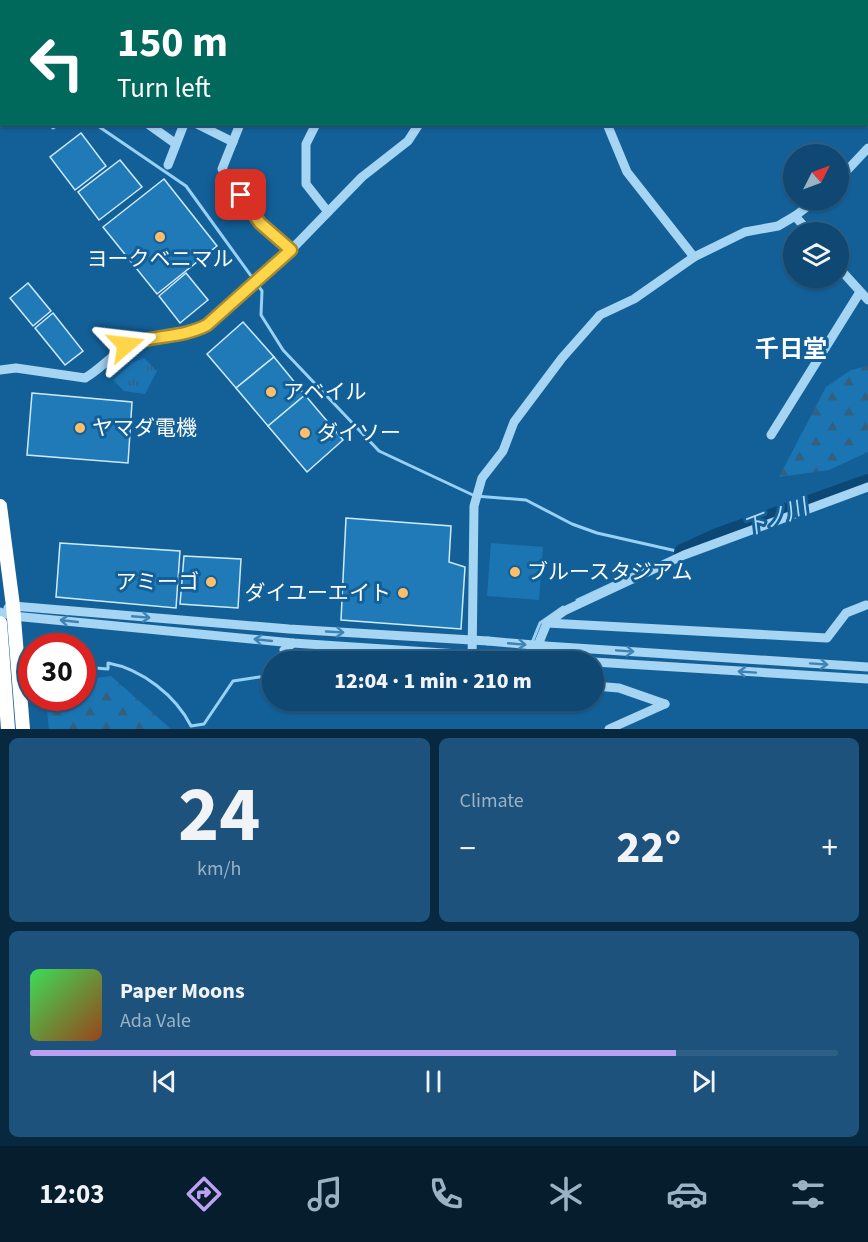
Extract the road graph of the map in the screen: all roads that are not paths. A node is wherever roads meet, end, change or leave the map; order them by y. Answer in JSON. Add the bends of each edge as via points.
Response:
{"nodes":[{"id":1,"x":151,"y":126,"type":"edge"},
{"id":2,"x":183,"y":126,"type":"edge"},
{"id":3,"x":201,"y":126,"type":"edge"},
{"id":4,"x":239,"y":126,"type":"edge"},
{"id":5,"x":315,"y":126,"type":"edge"},
{"id":6,"x":418,"y":126,"type":"edge"},
{"id":7,"x":608,"y":126,"type":"edge"},
{"id":8,"x":233,"y":142,"type":"junction"},
{"id":9,"x":176,"y":144,"type":"junction"},
{"id":10,"x":868,"y":148,"type":"edge"},
{"id":11,"x":168,"y":165,"type":"dead end"},
{"id":12,"x":849,"y":168,"type":"edge"},
{"id":13,"x":803,"y":210,"type":"edge"},
{"id":14,"x":328,"y":212,"type":"junction"},
{"id":15,"x":795,"y":216,"type":"junction"},
{"id":16,"x":800,"y":222,"type":"edge"},
{"id":17,"x":291,"y":250,"type":"junction"},
{"id":18,"x":694,"y":257,"type":"junction"},
{"id":19,"x":849,"y":280,"type":"edge"},
{"id":20,"x":860,"y":292,"type":"junction"},
{"id":21,"x":868,"y":300,"type":"edge"},
{"id":22,"x":2,"y":370,"type":"edge"},
{"id":23,"x":771,"y":435,"type":"dead end"},
{"id":24,"x":868,"y":487,"type":"edge"},
{"id":25,"x":0,"y":506,"type":"edge"},
{"id":26,"x":866,"y":605,"type":"dead end"},
{"id":27,"x":6,"y":611,"type":"edge"},
{"id":28,"x":0,"y":623,"type":"edge"},
{"id":29,"x":547,"y":623,"type":"junction"},
{"id":30,"x":474,"y":640,"type":"junction"},
{"id":31,"x":293,"y":643,"type":"junction"},
{"id":32,"x":284,"y":651,"type":"edge"},
{"id":33,"x":388,"y":651,"type":"edge"},
{"id":34,"x":473,"y":651,"type":"edge"},
{"id":35,"x":539,"y":651,"type":"edge"},
{"id":36,"x":604,"y":663,"type":"edge"},
{"id":37,"x":868,"y":667,"type":"edge"},
{"id":38,"x":868,"y":679,"type":"edge"},
{"id":39,"x":604,"y":687,"type":"edge"},
{"id":40,"x":8,"y":729,"type":"edge"},
{"id":41,"x":23,"y":729,"type":"edge"},
{"id":42,"x":609,"y":729,"type":"edge"}],
"edges":[{"from":1,"to":9,"type":"street"},
{"from":2,"to":9,"type":"street"},
{"from":3,"to":8,"type":"street"},
{"from":4,"to":8,"type":"street"},
{"from":5,"to":14,"type":"street","via":[[306,144],[306,184]]},
{"from":6,"to":14,"type":"street","via":[[408,141],[362,177]]},
{"from":7,"to":18,"type":"street","via":[[627,172]]},
{"from":8,"to":17,"type":"street","via":[[222,169],[260,223]]},
{"from":9,"to":11,"type":"street"},
{"from":10,"to":12,"type":"street"},
{"from":13,"to":15,"type":"street"},
{"from":14,"to":17,"type":"street"},
{"from":15,"to":16,"type":"street"},
{"from":15,"to":18,"type":"street","via":[[778,225],[746,232]]},
{"from":17,"to":22,"type":"street","via":[[207,325],[197,331],[155,336],[126,345],[85,378],[16,368]]},
{"from":18,"to":30,"type":"street","via":[[634,299],[600,315],[514,422],[503,451],[482,478],[474,506]]},
{"from":19,"to":20,"type":"street"},
{"from":20,"to":21,"type":"street"},
{"from":20,"to":23,"type":"street"},
{"from":24,"to":29,"type":"street","via":[[684,555],[564,611]]},
{"from":25,"to":27,"type":"highway"},
{"from":26,"to":29,"type":"street","via":[[846,613],[828,638]]},
{"from":27,"to":30,"type":"street","one_way":true},
{"from":31,"to":27,"type":"street","one_way":true},
{"from":27,"to":41,"type":"highway"},
{"from":28,"to":40,"type":"highway"},
{"from":29,"to":35,"type":"street"},
{"from":30,"to":34,"type":"street"},
{"from":30,"to":37,"type":"street","one_way":true,"bridge":true},
{"from":31,"to":32,"type":"street"},
{"from":31,"to":33,"type":"street"},
{"from":38,"to":36,"type":"street","one_way":true},
{"from":39,"to":42,"type":"street","via":[[665,704]]}]}
